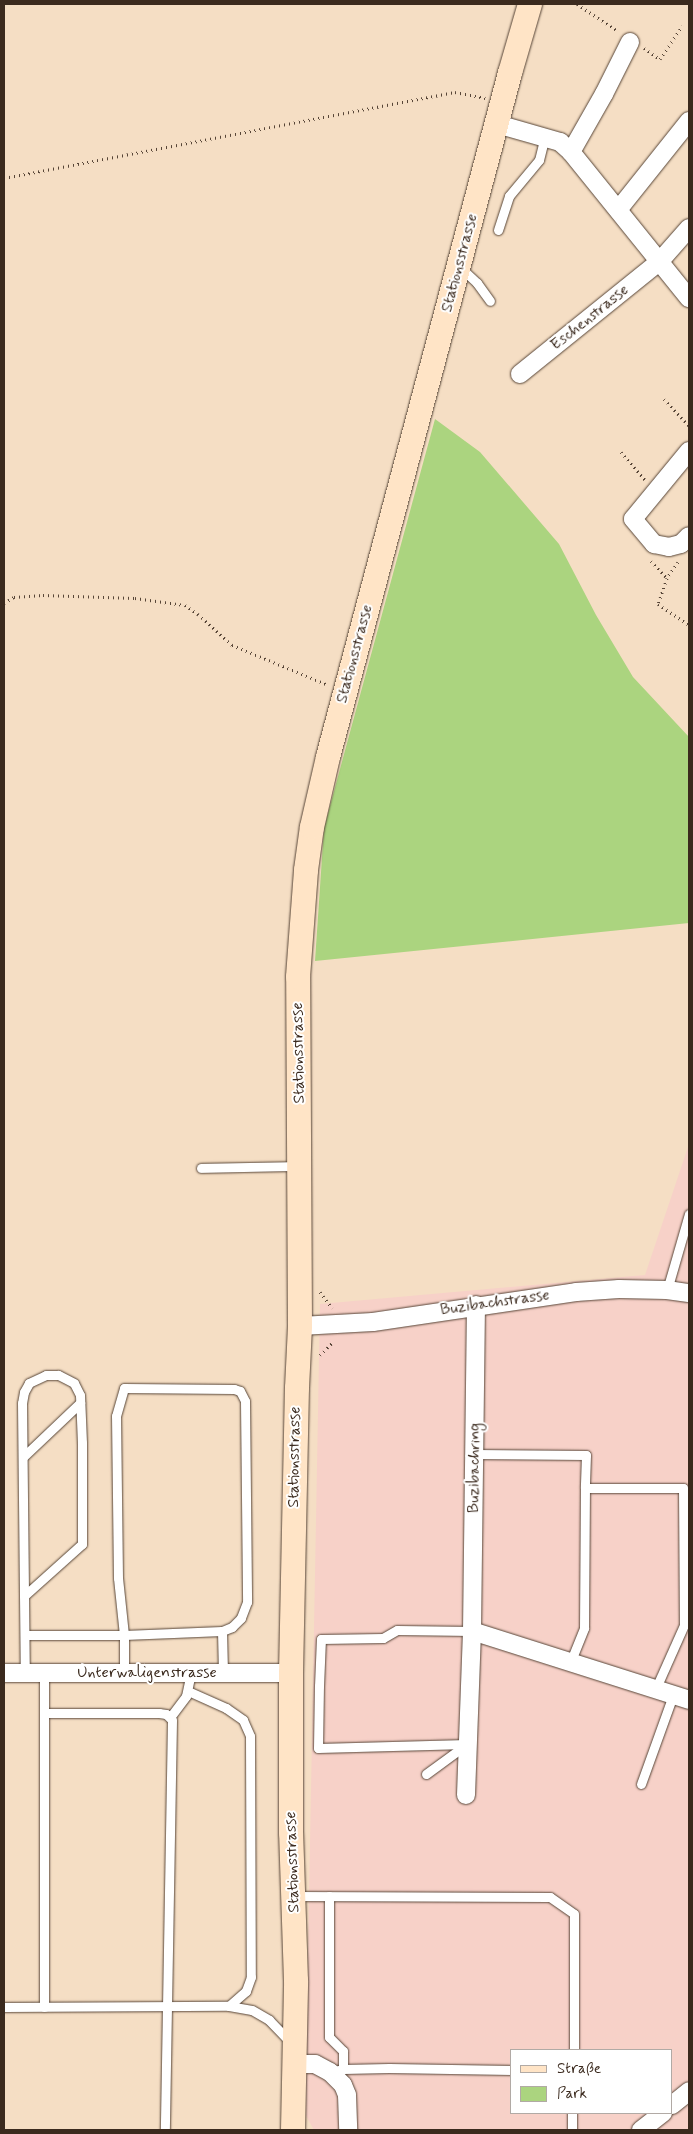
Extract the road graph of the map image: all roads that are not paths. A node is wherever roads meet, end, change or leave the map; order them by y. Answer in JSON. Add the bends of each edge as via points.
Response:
{"nodes":[{"id":1,"x":530,"y":4,"type":"edge"},
{"id":2,"x":631,"y":41,"type":"road end"},
{"id":3,"x":499,"y":113,"type":"junction"},
{"id":4,"x":689,"y":121,"type":"edge"},
{"id":5,"x":545,"y":136,"type":"junction"},
{"id":6,"x":571,"y":152,"type":"junction"},
{"id":7,"x":618,"y":210,"type":"junction"},
{"id":8,"x":689,"y":228,"type":"edge"},
{"id":9,"x":498,"y":230,"type":"dead end"},
{"id":10,"x":660,"y":260,"type":"junction"},
{"id":11,"x":459,"y":266,"type":"junction"},
{"id":12,"x":689,"y":298,"type":"edge"},
{"id":13,"x":490,"y":301,"type":"dead end"},
{"id":14,"x":520,"y":374,"type":"dead end"},
{"id":15,"x":689,"y":450,"type":"edge"},
{"id":16,"x":689,"y":536,"type":"edge"},
{"id":17,"x":301,"y":1166,"type":"junction"},
{"id":18,"x":201,"y":1168,"type":"dead end"},
{"id":19,"x":689,"y":1214,"type":"edge"},
{"id":20,"x":667,"y":1290,"type":"junction"},
{"id":21,"x":689,"y":1293,"type":"edge"},
{"id":22,"x":476,"y":1306,"type":"junction"},
{"id":23,"x":300,"y":1326,"type":"junction"},
{"id":24,"x":80,"y":1403,"type":"junction"},
{"id":25,"x":475,"y":1454,"type":"junction"},
{"id":26,"x":23,"y":1457,"type":"junction"},
{"id":27,"x":585,"y":1488,"type":"junction"},
{"id":28,"x":24,"y":1596,"type":"junction"},
{"id":29,"x":222,"y":1631,"type":"junction"},
{"id":30,"x":472,"y":1631,"type":"junction"},
{"id":31,"x":25,"y":1635,"type":"junction"},
{"id":32,"x":124,"y":1635,"type":"junction"},
{"id":33,"x":570,"y":1663,"type":"junction"},
{"id":34,"x":44,"y":1672,"type":"junction"},
{"id":35,"x":290,"y":1672,"type":"junction"},
{"id":36,"x":4,"y":1673,"type":"edge"},
{"id":37,"x":25,"y":1673,"type":"junction"},
{"id":38,"x":191,"y":1673,"type":"junction"},
{"id":39,"x":223,"y":1673,"type":"junction"},
{"id":40,"x":124,"y":1674,"type":"junction"},
{"id":41,"x":655,"y":1690,"type":"junction"},
{"id":42,"x":188,"y":1691,"type":"junction"},
{"id":43,"x":681,"y":1698,"type":"edge"},
{"id":44,"x":44,"y":1713,"type":"junction"},
{"id":45,"x":170,"y":1716,"type":"junction"},
{"id":46,"x":467,"y":1744,"type":"junction"},
{"id":47,"x":426,"y":1774,"type":"dead end"},
{"id":48,"x":641,"y":1784,"type":"dead end"},
{"id":49,"x":466,"y":1795,"type":"dead end"},
{"id":50,"x":294,"y":1896,"type":"junction"},
{"id":51,"x":330,"y":1896,"type":"junction"},
{"id":52,"x":229,"y":2006,"type":"junction"},
{"id":53,"x":4,"y":2007,"type":"edge"},
{"id":54,"x":44,"y":2007,"type":"junction"},
{"id":55,"x":168,"y":2008,"type":"junction"},
{"id":56,"x":574,"y":2049,"type":"edge"},
{"id":57,"x":295,"y":2056,"type":"junction"},
{"id":58,"x":336,"y":2070,"type":"junction"},
{"id":59,"x":510,"y":2070,"type":"edge"},
{"id":60,"x":689,"y":2091,"type":"edge"},
{"id":61,"x":673,"y":2105,"type":"edge"},
{"id":62,"x":572,"y":2114,"type":"edge"},
{"id":63,"x":662,"y":2114,"type":"edge"},
{"id":64,"x":165,"y":2130,"type":"edge"},
{"id":65,"x":293,"y":2130,"type":"edge"},
{"id":66,"x":348,"y":2130,"type":"edge"},
{"id":67,"x":572,"y":2130,"type":"edge"},
{"id":68,"x":641,"y":2130,"type":"edge"}],
"edges":[{"from":1,"to":3,"type":"main road","name":"Stationsstrasse"},
{"from":2,"to":6,"type":"street"},
{"from":3,"to":5,"type":"street"},
{"from":3,"to":11,"type":"main road","name":"Stationsstrasse"},
{"from":4,"to":7,"type":"street"},
{"from":5,"to":6,"type":"street","via":[[560,142]]},
{"from":5,"to":9,"type":"lane","via":[[539,160],[509,196]]},
{"from":6,"to":7,"type":"street"},
{"from":7,"to":10,"type":"street"},
{"from":8,"to":10,"type":"street","name":"Eschenstrasse"},
{"from":10,"to":12,"type":"street"},
{"from":10,"to":14,"type":"street","name":"Eschenstrasse"},
{"from":11,"to":13,"type":"lane"},
{"from":11,"to":17,"type":"main road","name":"Stationsstrasse","via":[[312,827],[303,900],[298,987]]},
{"from":15,"to":16,"type":"street","via":[[633,519],[654,544],[681,544]]},
{"from":17,"to":18,"type":"lane"},
{"from":17,"to":23,"type":"main road","name":"Stationsstrasse"},
{"from":19,"to":20,"type":"lane"},
{"from":20,"to":21,"type":"street","name":"Buzibachstrasse"},
{"from":20,"to":22,"type":"street","name":"Buzibachstrasse","via":[[576,1292]]},
{"from":22,"to":23,"type":"street","name":"Buzibachstrasse","via":[[373,1322]]},
{"from":22,"to":25,"type":"street","name":"Buzibachring"},
{"from":23,"to":35,"type":"main road","name":"Stationsstrasse"},
{"from":24,"to":26,"type":"lane"},
{"from":24,"to":26,"type":"lane","via":[[74,1384],[58,1375],[46,1375],[29,1384],[22,1403]]},
{"from":24,"to":28,"type":"lane","via":[[82,1544]]},
{"from":25,"to":27,"type":"lane","via":[[586,1455]]},
{"from":25,"to":30,"type":"street","name":"Buzibachring"},
{"from":26,"to":28,"type":"lane"},
{"from":27,"to":33,"type":"lane","via":[[584,1628]]},
{"from":27,"to":41,"type":"lane","via":[[683,1488],[684,1625]]},
{"from":28,"to":31,"type":"lane"},
{"from":29,"to":32,"type":"lane"},
{"from":29,"to":32,"type":"lane","via":[[241,1618],[246,1602],[244,1395],[234,1389],[124,1388],[116,1416],[118,1578]]},
{"from":29,"to":39,"type":"lane"},
{"from":30,"to":33,"type":"street"},
{"from":30,"to":46,"type":"street","name":"Buzibachring"},
{"from":30,"to":46,"type":"lane","via":[[396,1630],[383,1638],[321,1639],[318,1748]]},
{"from":31,"to":32,"type":"lane"},
{"from":31,"to":37,"type":"lane"},
{"from":32,"to":40,"type":"lane"},
{"from":33,"to":41,"type":"street"},
{"from":34,"to":37,"type":"street","name":"Unterwaligenstrasse"},
{"from":34,"to":40,"type":"street","name":"Unterwaligenstrasse"},
{"from":34,"to":44,"type":"lane"},
{"from":35,"to":39,"type":"street","name":"Unterwaligenstrasse"},
{"from":35,"to":50,"type":"main road","name":"Stationsstrasse"},
{"from":36,"to":37,"type":"street","name":"Unterwaligenstrasse"},
{"from":38,"to":39,"type":"street","name":"Unterwaligenstrasse"},
{"from":38,"to":40,"type":"street","name":"Unterwaligenstrasse"},
{"from":38,"to":42,"type":"lane"},
{"from":41,"to":43,"type":"street"},
{"from":42,"to":45,"type":"lane"},
{"from":42,"to":52,"type":"lane","via":[[226,1708],[243,1720],[250,1736],[251,1976],[246,1991]]},
{"from":43,"to":48,"type":"lane"},
{"from":44,"to":45,"type":"lane","via":[[159,1713]]},
{"from":44,"to":54,"type":"lane"},
{"from":45,"to":55,"type":"lane","via":[[173,1725]]},
{"from":46,"to":47,"type":"lane"},
{"from":46,"to":49,"type":"street","name":"Buzibachring"},
{"from":50,"to":51,"type":"lane"},
{"from":50,"to":57,"type":"main road","name":"Stationsstrasse"},
{"from":51,"to":56,"type":"lane","via":[[550,1896],[574,1914]]},
{"from":51,"to":58,"type":"lane","via":[[329,2037],[343,2051]]},
{"from":52,"to":55,"type":"lane"},
{"from":52,"to":57,"type":"lane","via":[[252,2010],[269,2020]]},
{"from":53,"to":54,"type":"lane"},
{"from":54,"to":55,"type":"lane"},
{"from":55,"to":64,"type":"lane"},
{"from":57,"to":58,"type":"street"},
{"from":57,"to":65,"type":"main road","name":"Stationsstrasse"},
{"from":58,"to":59,"type":"lane"},
{"from":58,"to":66,"type":"street","via":[[347,2094]]},
{"from":60,"to":61,"type":"street"},
{"from":62,"to":67,"type":"lane"},
{"from":63,"to":68,"type":"street"}]}
